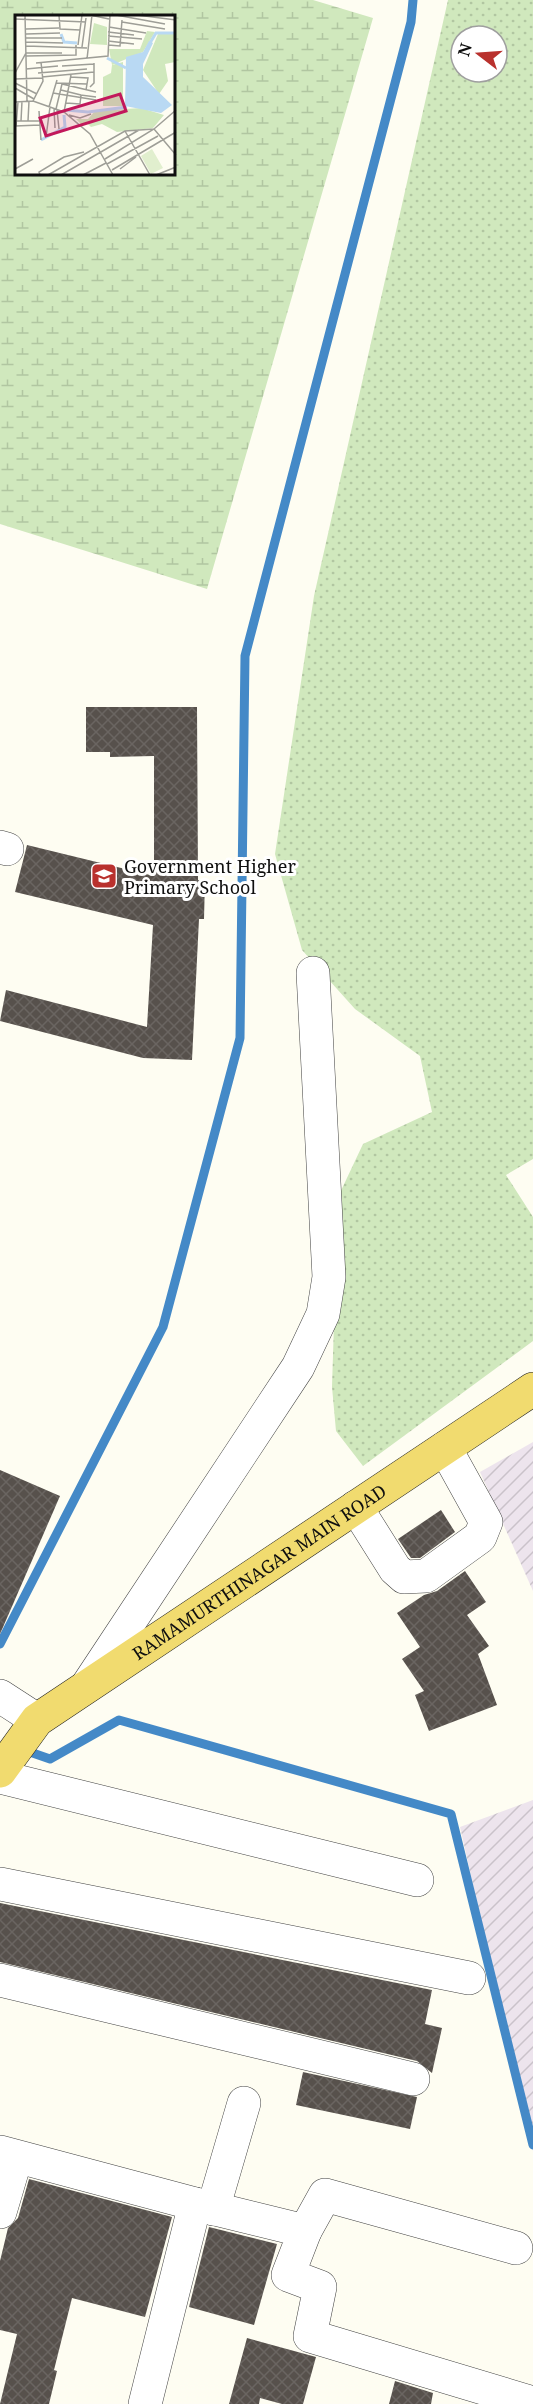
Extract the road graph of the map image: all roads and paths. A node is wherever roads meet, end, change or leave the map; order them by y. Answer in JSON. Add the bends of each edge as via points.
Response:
{"nodes":[{"id":1,"x":313,"y":973,"type":"dead end"},
{"id":2,"x":533,"y":1389,"type":"edge"},
{"id":3,"x":445,"y":1448,"type":"junction"},
{"id":4,"x":356,"y":1507,"type":"junction"},
{"id":5,"x":87,"y":1686,"type":"junction"},
{"id":6,"x":0,"y":1696,"type":"edge"},
{"id":7,"x":37,"y":1720,"type":"junction"},
{"id":8,"x":0,"y":1771,"type":"edge"},
{"id":9,"x":0,"y":1777,"type":"edge"},
{"id":10,"x":417,"y":1880,"type":"dead end"},
{"id":11,"x":0,"y":1884,"type":"edge"},
{"id":12,"x":469,"y":1978,"type":"dead end"},
{"id":13,"x":0,"y":1980,"type":"edge"},
{"id":14,"x":413,"y":2079,"type":"dead end"},
{"id":15,"x":244,"y":2103,"type":"dead end"},
{"id":16,"x":8,"y":2155,"type":"edge"},
{"id":17,"x":204,"y":2207,"type":"junction"},
{"id":18,"x":0,"y":2212,"type":"edge"},
{"id":19,"x":305,"y":2231,"type":"junction"},
{"id":20,"x":516,"y":2248,"type":"dead end"},
{"id":21,"x":533,"y":2403,"type":"edge"},
{"id":22,"x":145,"y":2404,"type":"edge"}],
"edges":[{"from":1,"to":5,"type":"street","via":[[329,1277],[323,1314],[298,1367]]},
{"from":2,"to":3,"type":"main road","name":"RAMAMURTHINAGAR MAIN ROAD"},
{"from":3,"to":4,"type":"main road","name":"RAMAMURTHINAGAR MAIN ROAD"},
{"from":3,"to":4,"type":"street","via":[[486,1522],[480,1537],[426,1576],[404,1577],[395,1569]]},
{"from":4,"to":5,"type":"main road","name":"RAMAMURTHINAGAR MAIN ROAD"},
{"from":5,"to":7,"type":"main road","name":"RAMAMURTHINAGAR MAIN ROAD"},
{"from":6,"to":7,"type":"street"},
{"from":7,"to":8,"type":"main road","name":"RAMAMURTHINAGAR MAIN ROAD"},
{"from":9,"to":10,"type":"street"},
{"from":11,"to":12,"type":"street"},
{"from":13,"to":14,"type":"street"},
{"from":15,"to":17,"type":"street"},
{"from":16,"to":17,"type":"street"},
{"from":16,"to":18,"type":"street"},
{"from":17,"to":19,"type":"street"},
{"from":17,"to":22,"type":"street"},
{"from":19,"to":20,"type":"street","via":[[325,2195]]},
{"from":19,"to":21,"type":"street","via":[[288,2275],[320,2287],[310,2336]]}]}
